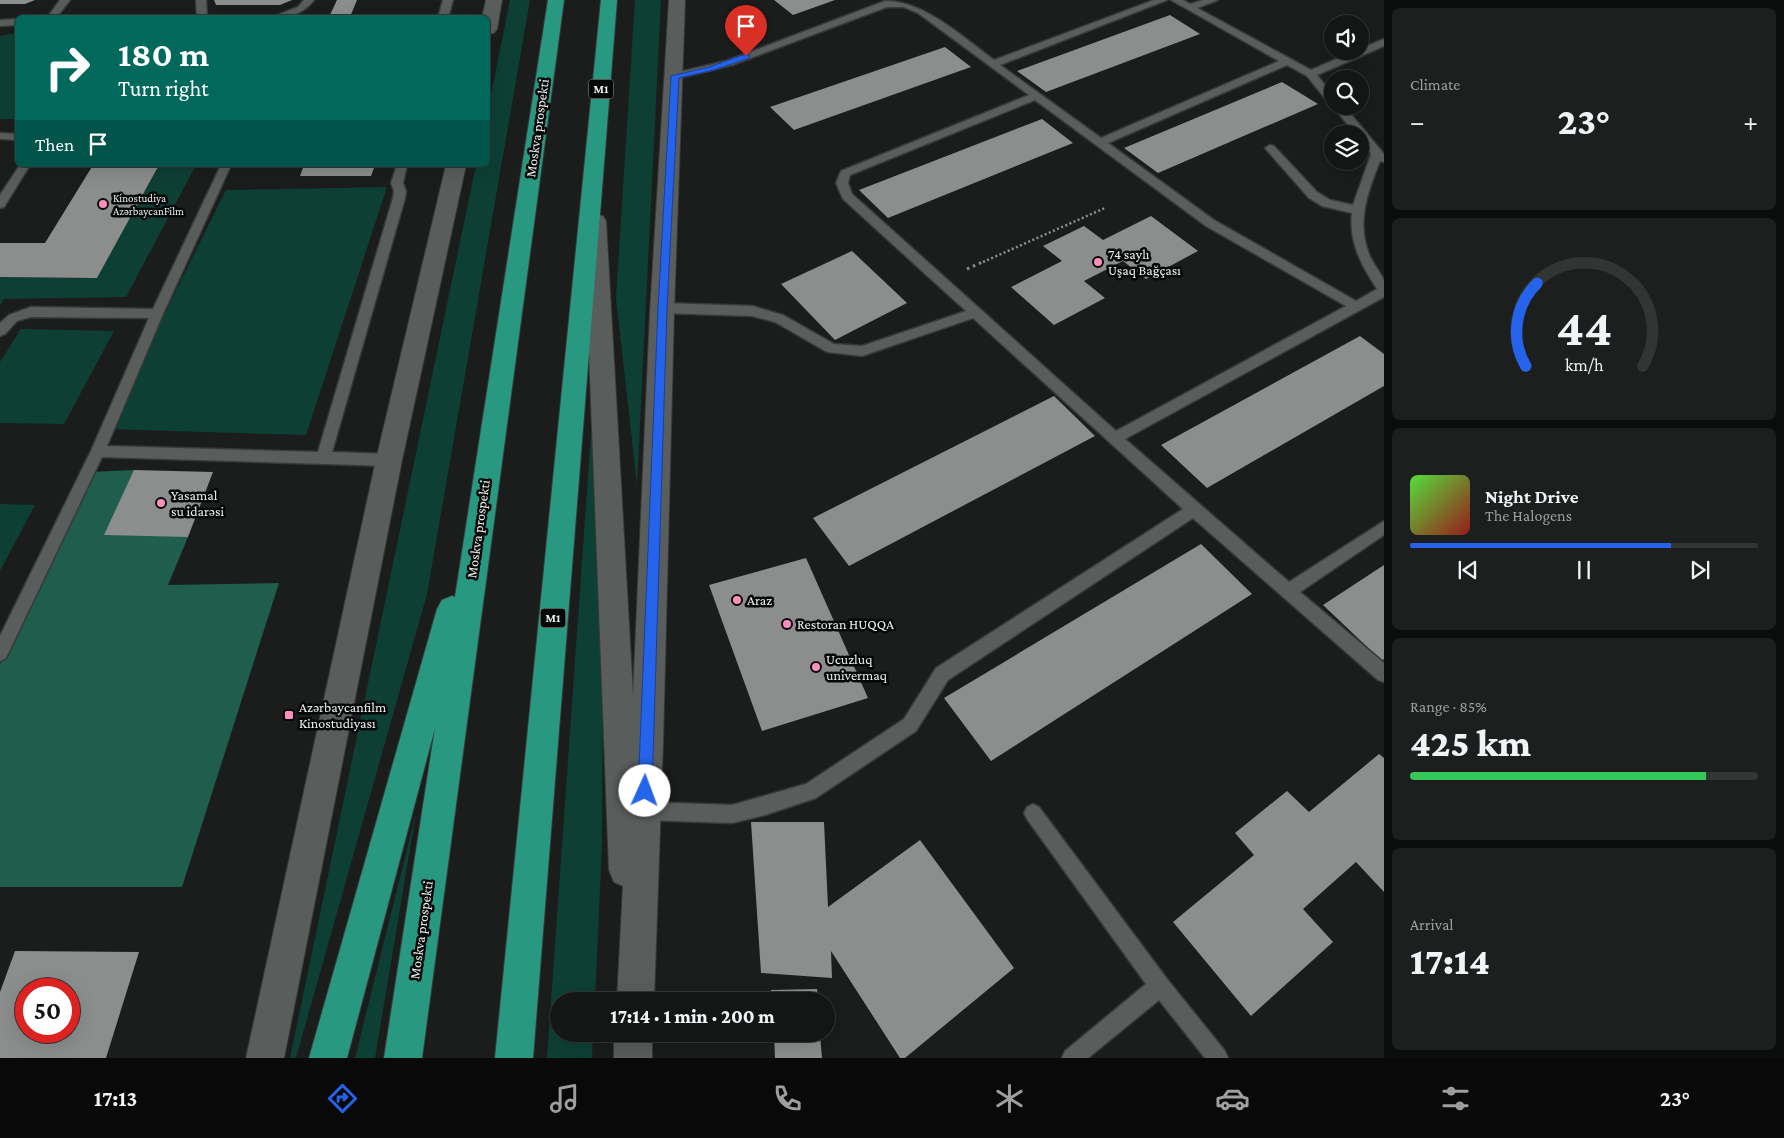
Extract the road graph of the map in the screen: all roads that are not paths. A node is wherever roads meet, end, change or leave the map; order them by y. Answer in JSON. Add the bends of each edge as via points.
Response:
{"nodes":[{"id":1,"x":65,"y":0,"type":"edge"},
{"id":2,"x":202,"y":0,"type":"edge"},
{"id":3,"x":309,"y":0,"type":"edge"},
{"id":4,"x":448,"y":0,"type":"edge"},
{"id":5,"x":494,"y":0,"type":"edge"},
{"id":6,"x":556,"y":0,"type":"edge"},
{"id":7,"x":609,"y":0,"type":"edge"},
{"id":8,"x":677,"y":0,"type":"edge"},
{"id":9,"x":1162,"y":0,"type":"edge"},
{"id":10,"x":1176,"y":0,"type":"edge"},
{"id":11,"x":1213,"y":0,"type":"edge"},
{"id":12,"x":1190,"y":7,"type":"junction"},
{"id":13,"x":53,"y":15,"type":"edge"},
{"id":14,"x":202,"y":15,"type":"edge"},
{"id":15,"x":283,"y":15,"type":"edge"},
{"id":16,"x":444,"y":15,"type":"edge"},
{"id":17,"x":490,"y":19,"type":"edge"},
{"id":18,"x":15,"y":22,"type":"edge"},
{"id":19,"x":0,"y":23,"type":"edge"},
{"id":20,"x":1384,"y":42,"type":"edge"},
{"id":21,"x":1288,"y":61,"type":"junction"},
{"id":22,"x":993,"y":64,"type":"junction"},
{"id":23,"x":1311,"y":74,"type":"junction"},
{"id":24,"x":675,"y":76,"type":"junction"},
{"id":25,"x":1324,"y":90,"type":"edge"},
{"id":26,"x":1036,"y":96,"type":"junction"},
{"id":27,"x":1346,"y":115,"type":"edge"},
{"id":28,"x":0,"y":136,"type":"edge"},
{"id":29,"x":15,"y":136,"type":"edge"},
{"id":30,"x":1100,"y":143,"type":"junction"},
{"id":31,"x":1270,"y":148,"type":"dead end"},
{"id":32,"x":1381,"y":156,"type":"edge"},
{"id":33,"x":23,"y":167,"type":"edge"},
{"id":34,"x":225,"y":167,"type":"edge"},
{"id":35,"x":401,"y":167,"type":"edge"},
{"id":36,"x":456,"y":167,"type":"edge"},
{"id":37,"x":593,"y":178,"type":"junction"},
{"id":38,"x":0,"y":204,"type":"edge"},
{"id":39,"x":1357,"y":210,"type":"junction"},
{"id":40,"x":1384,"y":291,"type":"edge"},
{"id":41,"x":1355,"y":306,"type":"junction"},
{"id":42,"x":662,"y":308,"type":"junction"},
{"id":43,"x":976,"y":312,"type":"junction"},
{"id":44,"x":157,"y":314,"type":"junction"},
{"id":45,"x":0,"y":331,"type":"edge"},
{"id":46,"x":1114,"y":438,"type":"junction"},
{"id":47,"x":98,"y":451,"type":"junction"},
{"id":48,"x":323,"y":458,"type":"junction"},
{"id":49,"x":389,"y":460,"type":"junction"},
{"id":50,"x":482,"y":499,"type":"junction"},
{"id":51,"x":1194,"y":510,"type":"junction"},
{"id":52,"x":1384,"y":527,"type":"edge"},
{"id":53,"x":1288,"y":591,"type":"junction"},
{"id":54,"x":0,"y":653,"type":"edge"},
{"id":55,"x":1384,"y":674,"type":"edge"},
{"id":56,"x":645,"y":810,"type":"junction"},
{"id":57,"x":1033,"y":813,"type":"dead end"},
{"id":58,"x":1160,"y":986,"type":"junction"},
{"id":59,"x":634,"y":992,"type":"edge"},
{"id":60,"x":635,"y":992,"type":"edge"},
{"id":61,"x":633,"y":1042,"type":"edge"},
{"id":62,"x":265,"y":1058,"type":"edge"},
{"id":63,"x":328,"y":1058,"type":"edge"},
{"id":64,"x":403,"y":1058,"type":"edge"},
{"id":65,"x":514,"y":1058,"type":"edge"},
{"id":66,"x":633,"y":1058,"type":"edge"},
{"id":67,"x":1072,"y":1058,"type":"edge"},
{"id":68,"x":1218,"y":1058,"type":"edge"}],
"edges":[{"from":1,"to":13,"type":"lane"},
{"from":2,"to":14,"type":"lane"},
{"from":3,"to":15,"type":"lane","via":[[301,9]]},
{"from":4,"to":16,"type":"lane"},
{"from":5,"to":17,"type":"main road"},
{"from":6,"to":50,"type":"highway","name":"Moskva prospekti"},
{"from":7,"to":37,"type":"highway","number":"M1"},
{"from":8,"to":24,"type":"main road"},
{"from":9,"to":22,"type":"lane"},
{"from":10,"to":12,"type":"lane"},
{"from":11,"to":12,"type":"lane"},
{"from":12,"to":21,"type":"lane"},
{"from":18,"to":19,"type":"lane"},
{"from":20,"to":23,"type":"lane"},
{"from":21,"to":23,"type":"lane"},
{"from":21,"to":30,"type":"lane"},
{"from":22,"to":24,"type":"lane","via":[[921,10],[893,2],[728,63]]},
{"from":22,"to":26,"type":"lane"},
{"from":23,"to":25,"type":"lane"},
{"from":24,"to":42,"type":"main road"},
{"from":26,"to":30,"type":"lane"},
{"from":26,"to":43,"type":"lane","via":[[845,172],[842,183],[847,196]]},
{"from":27,"to":32,"type":"lane"},
{"from":28,"to":29,"type":"lane"},
{"from":30,"to":41,"type":"lane","via":[[1210,223]]},
{"from":31,"to":39,"type":"lane","via":[[1312,195],[1326,203]]},
{"from":32,"to":39,"type":"lane","via":[[1364,188]]},
{"from":33,"to":38,"type":"lane"},
{"from":34,"to":44,"type":"lane"},
{"from":35,"to":48,"type":"lane","via":[[396,183],[400,198]]},
{"from":36,"to":49,"type":"main road"},
{"from":37,"to":59,"type":"main road"},
{"from":37,"to":65,"type":"highway","number":"M1"},
{"from":39,"to":40,"type":"lane","via":[[1358,240],[1365,261]]},
{"from":40,"to":41,"type":"lane"},
{"from":41,"to":46,"type":"lane"},
{"from":42,"to":43,"type":"lane","via":[[752,312],[779,318],[832,348],[862,351]]},
{"from":42,"to":56,"type":"main road"},
{"from":43,"to":46,"type":"lane"},
{"from":44,"to":45,"type":"lane","via":[[31,312],[13,318]]},
{"from":44,"to":47,"type":"lane"},
{"from":46,"to":51,"type":"lane"},
{"from":47,"to":48,"type":"lane"},
{"from":47,"to":54,"type":"lane"},
{"from":48,"to":49,"type":"lane"},
{"from":49,"to":62,"type":"main road"},
{"from":50,"to":63,"type":"highway"},
{"from":50,"to":64,"type":"highway","name":"Moskva prospekti"},
{"from":51,"to":53,"type":"lane"},
{"from":51,"to":56,"type":"lane","via":[[942,674],[910,725],[810,792],[732,814]]},
{"from":52,"to":53,"type":"lane"},
{"from":53,"to":55,"type":"lane"},
{"from":56,"to":60,"type":"main road"},
{"from":57,"to":58,"type":"lane"},
{"from":58,"to":67,"type":"lane"},
{"from":58,"to":68,"type":"lane"},
{"from":61,"to":66,"type":"main road"}]}
